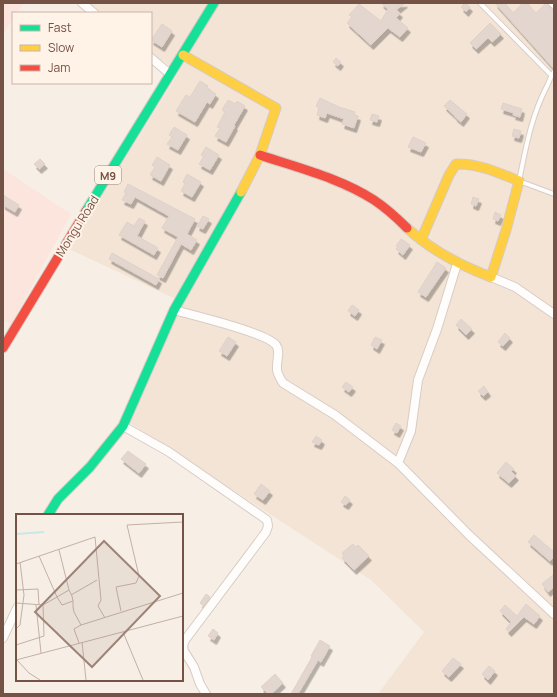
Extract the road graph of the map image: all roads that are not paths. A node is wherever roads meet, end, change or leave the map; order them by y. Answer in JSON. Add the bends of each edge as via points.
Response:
{"nodes":[{"id":1,"x":82,"y":3,"type":"edge"},
{"id":2,"x":214,"y":3,"type":"edge"},
{"id":3,"x":480,"y":3,"type":"edge"},
{"id":4,"x":93,"y":12,"type":"edge"},
{"id":5,"x":182,"y":54,"type":"junction"},
{"id":6,"x":152,"y":59,"type":"edge"},
{"id":7,"x":170,"y":74,"type":"junction"},
{"id":8,"x":552,"y":74,"type":"edge"},
{"id":9,"x":260,"y":155,"type":"junction"},
{"id":10,"x":519,"y":181,"type":"junction"},
{"id":11,"x":554,"y":194,"type":"edge"},
{"id":12,"x":421,"y":240,"type":"junction"},
{"id":13,"x":457,"y":264,"type":"junction"},
{"id":14,"x":491,"y":277,"type":"junction"},
{"id":15,"x":174,"y":310,"type":"junction"},
{"id":16,"x":554,"y":314,"type":"edge"},
{"id":17,"x":7,"y":330,"type":"edge"},
{"id":18,"x":3,"y":348,"type":"edge"},
{"id":19,"x":123,"y":426,"type":"junction"},
{"id":20,"x":398,"y":463,"type":"junction"},
{"id":21,"x":49,"y":514,"type":"edge"},
{"id":22,"x":16,"y":610,"type":"edge"},
{"id":23,"x":554,"y":614,"type":"edge"},
{"id":24,"x":3,"y":638,"type":"edge"},
{"id":25,"x":206,"y":694,"type":"edge"}],
"edges":[{"from":1,"to":4,"type":"street"},
{"from":2,"to":5,"type":"street","name":"Mongu Road","number":"M9"},
{"from":3,"to":8,"type":"lane"},
{"from":5,"to":7,"type":"street","name":"Mongu Road","number":"M9"},
{"from":5,"to":9,"type":"street","via":[[276,108]]},
{"from":6,"to":7,"type":"street"},
{"from":7,"to":17,"type":"street","name":"Mongu Road","number":"M9"},
{"from":8,"to":10,"type":"lane","via":[[527,137]]},
{"from":9,"to":12,"type":"street","via":[[331,179],[362,193],[391,212]]},
{"from":9,"to":15,"type":"street"},
{"from":10,"to":11,"type":"lane"},
{"from":10,"to":12,"type":"street","via":[[468,164],[456,164]]},
{"from":10,"to":14,"type":"street"},
{"from":12,"to":13,"type":"street"},
{"from":13,"to":14,"type":"street"},
{"from":13,"to":20,"type":"street","via":[[418,380],[410,431]]},
{"from":14,"to":16,"type":"street","via":[[515,287]]},
{"from":15,"to":19,"type":"street"},
{"from":15,"to":20,"type":"street","via":[[270,339],[278,349],[277,370],[283,383],[335,415]]},
{"from":17,"to":18,"type":"street","name":"Mongu Road","number":"M9"},
{"from":19,"to":21,"type":"street","via":[[95,461],[58,499]]},
{"from":19,"to":25,"type":"street","via":[[169,452],[266,520],[268,526],[185,640],[184,651]]},
{"from":20,"to":23,"type":"street","via":[[469,535]]},
{"from":22,"to":24,"type":"street"}]}
